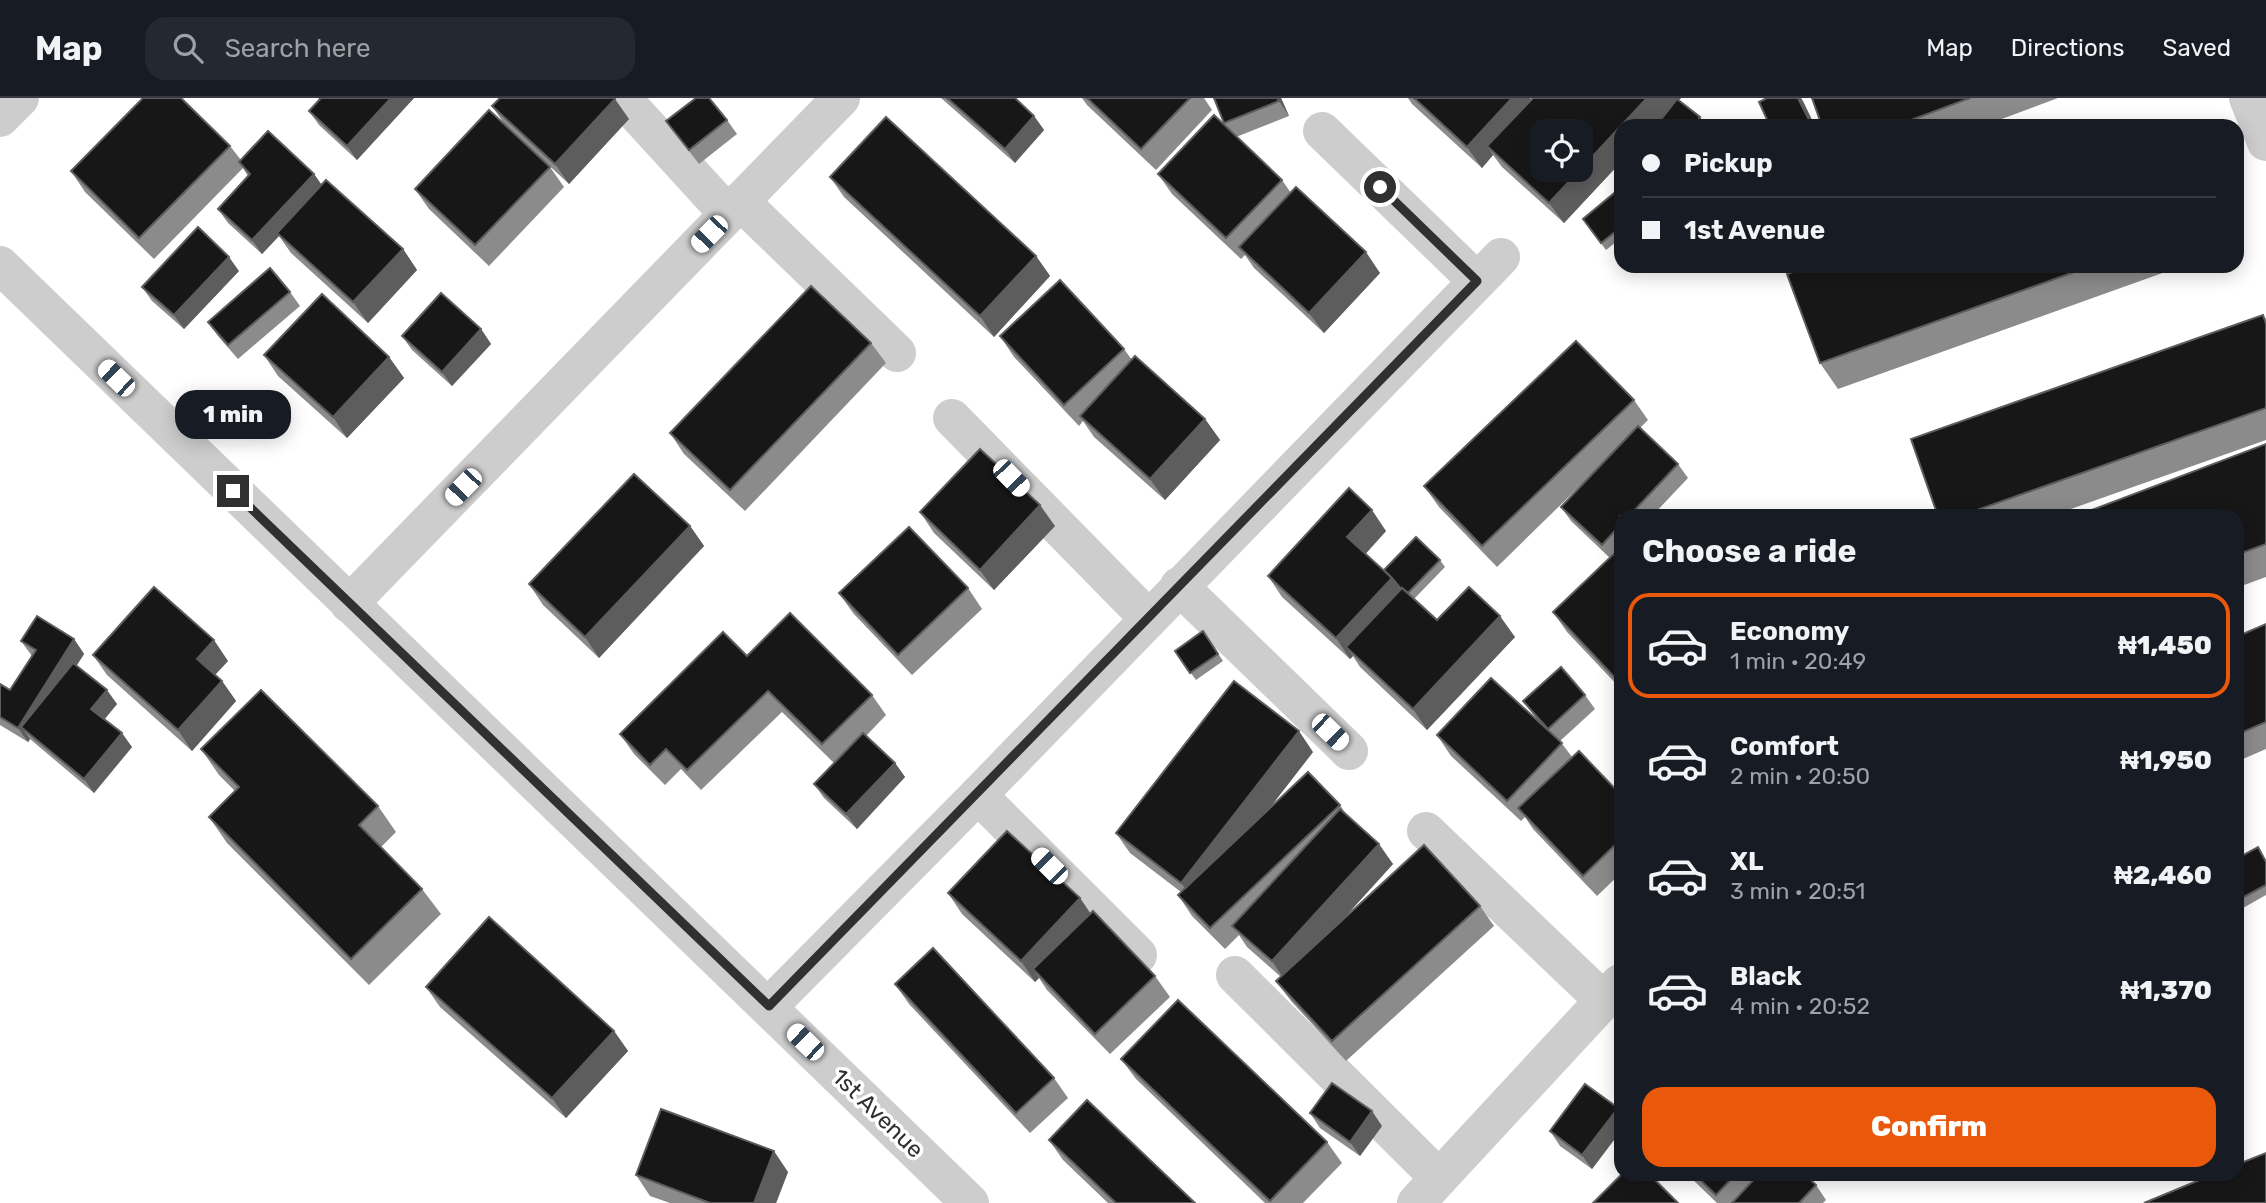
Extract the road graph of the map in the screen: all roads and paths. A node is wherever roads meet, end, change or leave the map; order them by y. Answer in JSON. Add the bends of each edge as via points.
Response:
{"nodes":[{"id":1,"x":20,"y":98,"type":"edge"},
{"id":2,"x":622,"y":98,"type":"edge"},
{"id":3,"x":841,"y":98,"type":"edge"},
{"id":4,"x":2248,"y":98,"type":"edge"},
{"id":5,"x":0,"y":118,"type":"edge"},
{"id":6,"x":1322,"y":131,"type":"dead end"},
{"id":7,"x":2266,"y":142,"type":"edge"},
{"id":8,"x":734,"y":208,"type":"junction"},
{"id":9,"x":0,"y":265,"type":"edge"},
{"id":10,"x":897,"y":354,"type":"dead end"},
{"id":11,"x":952,"y":418,"type":"dead end"},
{"id":12,"x":1180,"y":586,"type":"junction"},
{"id":13,"x":349,"y":604,"type":"junction"},
{"id":14,"x":1148,"y":618,"type":"junction"},
{"id":15,"x":1349,"y":751,"type":"dead end"},
{"id":16,"x":978,"y":795,"type":"junction"},
{"id":17,"x":1426,"y":831,"type":"dead end"},
{"id":18,"x":1138,"y":955,"type":"edge"},
{"id":19,"x":1235,"y":975,"type":"dead end"},
{"id":20,"x":1612,"y":992,"type":"edge"},
{"id":21,"x":769,"y":1006,"type":"junction"},
{"id":22,"x":1428,"y":1190,"type":"edge"},
{"id":23,"x":970,"y":1203,"type":"edge"}],
"edges":[{"from":1,"to":5,"type":"street"},
{"from":2,"to":8,"type":"street"},
{"from":3,"to":8,"type":"street"},
{"from":4,"to":7,"type":"street"},
{"from":6,"to":12,"type":"street","via":[[1489,269]]},
{"from":8,"to":10,"type":"street"},
{"from":8,"to":13,"type":"street"},
{"from":9,"to":13,"type":"street","name":"1st Avenue"},
{"from":11,"to":14,"type":"street"},
{"from":12,"to":14,"type":"street"},
{"from":12,"to":15,"type":"street"},
{"from":13,"to":21,"type":"street","name":"1st Avenue"},
{"from":14,"to":16,"type":"street"},
{"from":16,"to":18,"type":"street"},
{"from":16,"to":21,"type":"street"},
{"from":17,"to":20,"type":"street"},
{"from":19,"to":22,"type":"street"},
{"from":20,"to":22,"type":"street"},
{"from":21,"to":23,"type":"street","name":"1st Avenue"}]}
